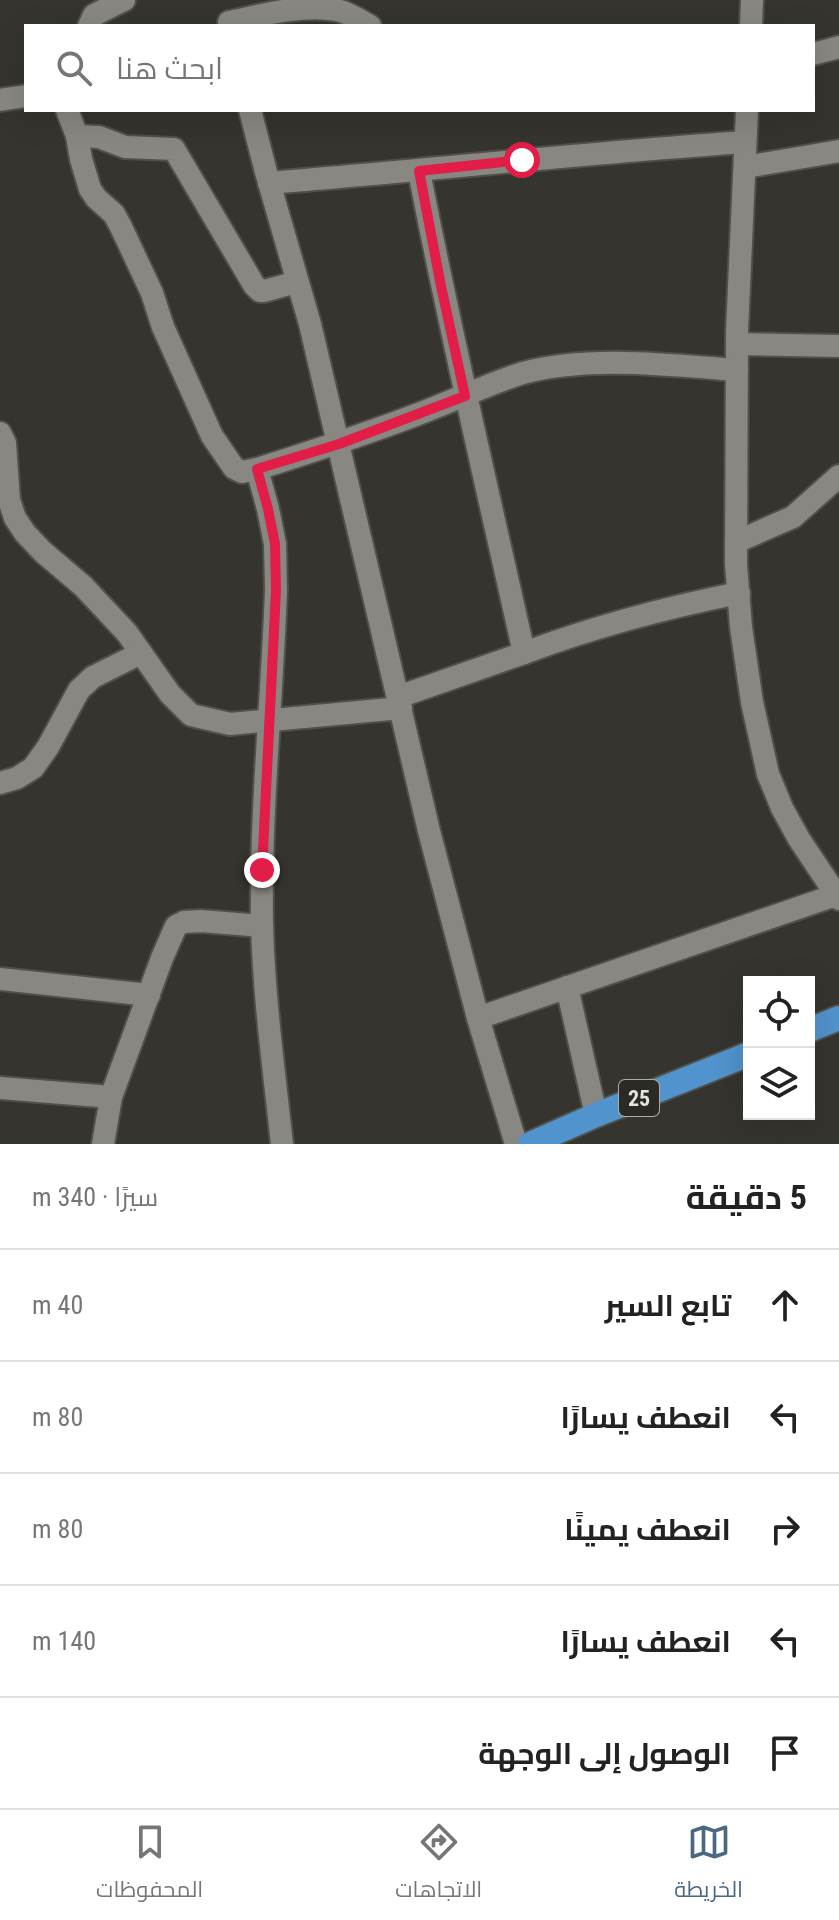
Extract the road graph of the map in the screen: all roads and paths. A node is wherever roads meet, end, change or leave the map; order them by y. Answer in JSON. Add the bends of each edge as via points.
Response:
{"nodes":[{"id":1,"x":124,"y":0,"type":"edge"},
{"id":2,"x":752,"y":0,"type":"edge"},
{"id":3,"x":353,"y":7,"type":"edge"},
{"id":4,"x":227,"y":16,"type":"edge"},
{"id":5,"x":90,"y":24,"type":"edge"},
{"id":6,"x":368,"y":24,"type":"edge"},
{"id":7,"x":751,"y":24,"type":"edge"},
{"id":8,"x":839,"y":47,"type":"edge"},
{"id":9,"x":815,"y":53,"type":"edge"},
{"id":10,"x":24,"y":96,"type":"edge"},
{"id":11,"x":0,"y":100,"type":"edge"},
{"id":12,"x":68,"y":112,"type":"edge"},
{"id":13,"x":251,"y":112,"type":"edge"},
{"id":14,"x":747,"y":112,"type":"edge"},
{"id":15,"x":77,"y":136,"type":"junction"},
{"id":16,"x":745,"y":142,"type":"junction"},
{"id":17,"x":839,"y":151,"type":"edge"},
{"id":18,"x":745,"y":167,"type":"junction"},
{"id":19,"x":419,"y":171,"type":"junction"},
{"id":20,"x":269,"y":183,"type":"junction"},
{"id":21,"x":297,"y":282,"type":"junction"},
{"id":22,"x":737,"y":344,"type":"junction"},
{"id":23,"x":839,"y":346,"type":"edge"},
{"id":24,"x":737,"y":370,"type":"junction"},
{"id":25,"x":465,"y":396,"type":"junction"},
{"id":26,"x":0,"y":433,"type":"edge"},
{"id":27,"x":339,"y":444,"type":"junction"},
{"id":28,"x":257,"y":469,"type":"junction"},
{"id":29,"x":839,"y":476,"type":"edge"},
{"id":30,"x":736,"y":542,"type":"junction"},
{"id":31,"x":739,"y":593,"type":"junction"},
{"id":32,"x":141,"y":653,"type":"junction"},
{"id":33,"x":524,"y":653,"type":"junction"},
{"id":34,"x":399,"y":703,"type":"junction"},
{"id":35,"x":269,"y":722,"type":"junction"},
{"id":36,"x":0,"y":783,"type":"edge"},
{"id":37,"x":838,"y":897,"type":"edge"},
{"id":38,"x":262,"y":926,"type":"junction"},
{"id":39,"x":0,"y":979,"type":"edge"},
{"id":40,"x":567,"y":987,"type":"junction"},
{"id":41,"x":149,"y":995,"type":"junction"},
{"id":42,"x":478,"y":1018,"type":"junction"},
{"id":43,"x":839,"y":1018,"type":"edge"},
{"id":44,"x":815,"y":1028,"type":"edge"},
{"id":45,"x":743,"y":1056,"type":"edge"},
{"id":46,"x":0,"y":1088,"type":"edge"},
{"id":47,"x":111,"y":1097,"type":"junction"},
{"id":48,"x":596,"y":1115,"type":"junction"},
{"id":49,"x":103,"y":1144,"type":"edge"},
{"id":50,"x":282,"y":1144,"type":"edge"},
{"id":51,"x":516,"y":1144,"type":"edge"},
{"id":52,"x":530,"y":1144,"type":"edge"}],
"edges":[{"from":1,"to":5,"type":"street","via":[[94,15]]},
{"from":2,"to":7,"type":"street"},
{"from":3,"to":4,"type":"street"},
{"from":3,"to":6,"type":"street"},
{"from":8,"to":9,"type":"street"},
{"from":10,"to":11,"type":"street"},
{"from":12,"to":15,"type":"street"},
{"from":13,"to":20,"type":"street"},
{"from":14,"to":16,"type":"street"},
{"from":15,"to":21,"type":"street","via":[[125,147],[174,149],[254,285],[264,291]]},
{"from":15,"to":28,"type":"street","via":[[90,189],[121,227],[212,436],[234,468]]},
{"from":16,"to":18,"type":"street"},
{"from":16,"to":19,"type":"street"},
{"from":17,"to":18,"type":"street"},
{"from":18,"to":22,"type":"street"},
{"from":19,"to":20,"type":"street"},
{"from":19,"to":25,"type":"street"},
{"from":20,"to":21,"type":"street"},
{"from":21,"to":27,"type":"street"},
{"from":22,"to":23,"type":"street"},
{"from":22,"to":24,"type":"street"},
{"from":24,"to":25,"type":"street","via":[[570,365],[524,373]]},
{"from":24,"to":30,"type":"street"},
{"from":25,"to":27,"type":"street"},
{"from":25,"to":33,"type":"street"},
{"from":26,"to":32,"type":"street","via":[[15,518]]},
{"from":27,"to":28,"type":"street"},
{"from":27,"to":34,"type":"street"},
{"from":28,"to":35,"type":"street","via":[[275,544]]},
{"from":29,"to":30,"type":"street","via":[[793,517]]},
{"from":30,"to":31,"type":"street"},
{"from":31,"to":33,"type":"street","via":[[623,619]]},
{"from":31,"to":37,"type":"street","via":[[752,702],[768,774],[799,839]]},
{"from":32,"to":35,"type":"street","via":[[191,715],[230,724]]},
{"from":32,"to":36,"type":"street","via":[[93,677],[79,690],[33,768]]},
{"from":33,"to":34,"type":"street"},
{"from":34,"to":35,"type":"street"},
{"from":34,"to":42,"type":"street"},
{"from":35,"to":38,"type":"street"},
{"from":37,"to":40,"type":"street"},
{"from":38,"to":41,"type":"street","via":[[201,921],[176,926]]},
{"from":38,"to":50,"type":"street"},
{"from":39,"to":41,"type":"street"},
{"from":40,"to":42,"type":"street"},
{"from":40,"to":48,"type":"street"},
{"from":41,"to":47,"type":"street"},
{"from":42,"to":51,"type":"street"},
{"from":43,"to":44,"type":"highway"},
{"from":45,"to":48,"type":"highway","number":"25"},
{"from":46,"to":47,"type":"street"},
{"from":47,"to":49,"type":"street"},
{"from":48,"to":52,"type":"highway","number":"25"}]}
